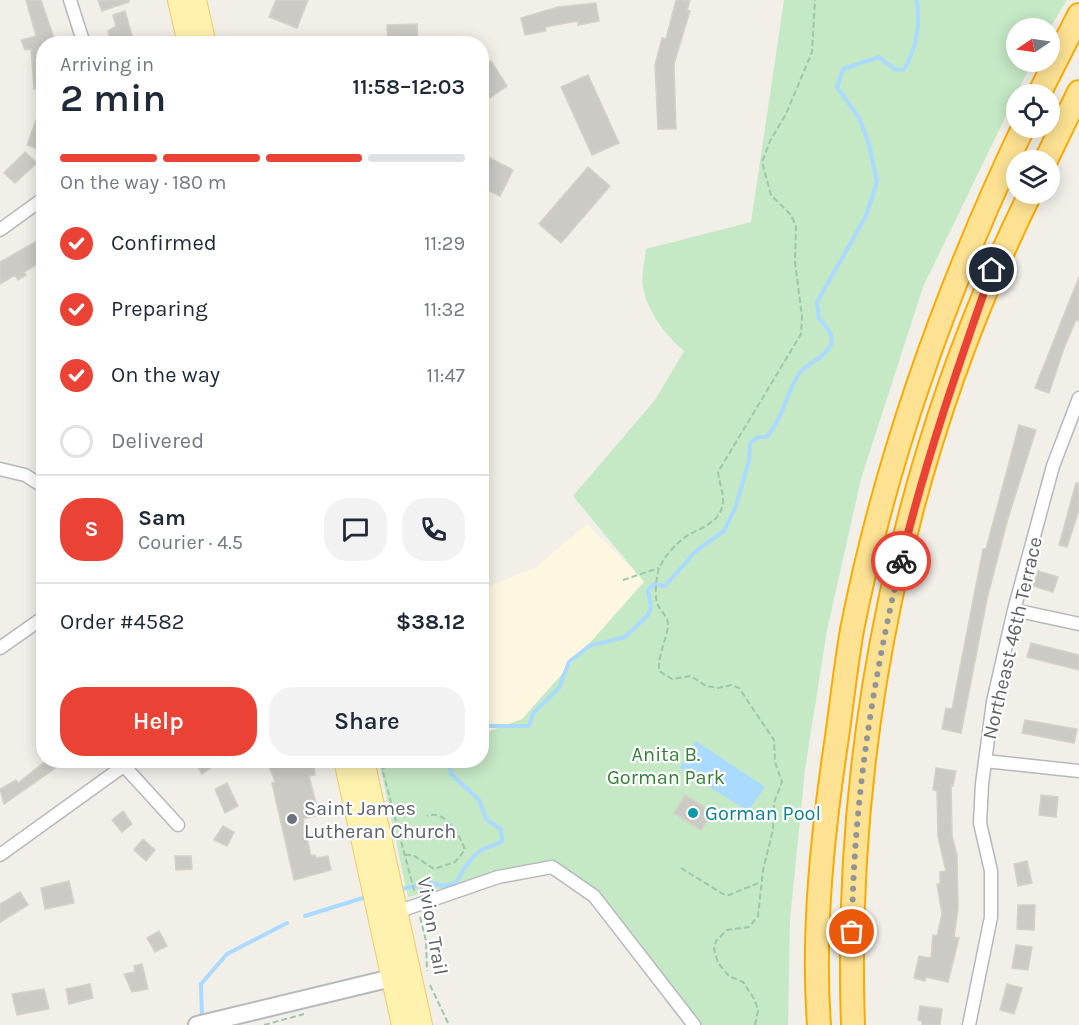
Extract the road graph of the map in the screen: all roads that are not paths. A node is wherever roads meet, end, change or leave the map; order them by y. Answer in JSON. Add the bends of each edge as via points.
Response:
{"nodes":[{"id":1,"x":70,"y":0,"type":"edge"},
{"id":2,"x":178,"y":0,"type":"edge"},
{"id":3,"x":196,"y":0,"type":"edge"},
{"id":4,"x":1079,"y":15,"type":"edge"},
{"id":5,"x":81,"y":36,"type":"edge"},
{"id":6,"x":186,"y":36,"type":"edge"},
{"id":7,"x":204,"y":36,"type":"edge"},
{"id":8,"x":1044,"y":84,"type":"edge"},
{"id":9,"x":1079,"y":92,"type":"edge"},
{"id":10,"x":1079,"y":107,"type":"edge"},
{"id":11,"x":1060,"y":131,"type":"edge"},
{"id":12,"x":1060,"y":132,"type":"edge"},
{"id":13,"x":1018,"y":138,"type":"edge"},
{"id":14,"x":36,"y":204,"type":"edge"},
{"id":15,"x":1024,"y":204,"type":"edge"},
{"id":16,"x":2,"y":229,"type":"edge"},
{"id":17,"x":1079,"y":398,"type":"edge"},
{"id":18,"x":0,"y":469,"type":"edge"},
{"id":19,"x":36,"y":482,"type":"edge"},
{"id":20,"x":1014,"y":610,"type":"junction"},
{"id":21,"x":36,"y":623,"type":"edge"},
{"id":22,"x":1079,"y":624,"type":"edge"},
{"id":23,"x":0,"y":648,"type":"edge"},
{"id":24,"x":985,"y":761,"type":"junction"},
{"id":25,"x":123,"y":768,"type":"edge"},
{"id":26,"x":132,"y":768,"type":"edge"},
{"id":27,"x":346,"y":768,"type":"edge"},
{"id":28,"x":365,"y":768,"type":"edge"},
{"id":29,"x":1079,"y":771,"type":"edge"},
{"id":30,"x":178,"y":825,"type":"dead end"},
{"id":31,"x":0,"y":855,"type":"edge"},
{"id":32,"x":388,"y":914,"type":"junction"},
{"id":33,"x":401,"y":975,"type":"junction"},
{"id":34,"x":203,"y":1023,"type":"edge"},
{"id":35,"x":402,"y":1025,"type":"edge"},
{"id":36,"x":422,"y":1025,"type":"edge"},
{"id":37,"x":694,"y":1025,"type":"edge"},
{"id":38,"x":819,"y":1025,"type":"edge"},
{"id":39,"x":853,"y":1025,"type":"edge"},
{"id":40,"x":969,"y":1025,"type":"edge"}],
"edges":[{"from":1,"to":5,"type":"street"},
{"from":2,"to":6,"type":"main road"},
{"from":3,"to":7,"type":"main road"},
{"from":4,"to":8,"type":"highway"},
{"from":9,"to":11,"type":"highway"},
{"from":10,"to":12,"type":"highway"},
{"from":13,"to":38,"type":"highway","via":[[925,365],[878,521],[857,609],[822,833]]},
{"from":14,"to":16,"type":"street"},
{"from":15,"to":39,"type":"highway","via":[[992,270],[948,393],[914,506],[886,623],[867,724],[855,841]]},
{"from":17,"to":20,"type":"street","name":"Northeast 46th Terrace","via":[[1053,466]]},
{"from":18,"to":19,"type":"street"},
{"from":20,"to":22,"type":"street"},
{"from":20,"to":24,"type":"street","name":"Northeast 46th Terrace","via":[[993,702]]},
{"from":21,"to":23,"type":"street"},
{"from":24,"to":29,"type":"street"},
{"from":24,"to":40,"type":"street","name":"Northeast 46th Terrace","via":[[980,823],[991,871],[992,917]]},
{"from":25,"to":31,"type":"street"},
{"from":26,"to":30,"type":"street"},
{"from":27,"to":32,"type":"main road"},
{"from":28,"to":32,"type":"main road"},
{"from":32,"to":33,"type":"main road"},
{"from":32,"to":37,"type":"street","via":[[417,901],[498,877],[552,867],[594,896]]},
{"from":33,"to":34,"type":"street"},
{"from":33,"to":35,"type":"main road"},
{"from":33,"to":36,"type":"main road"}]}
